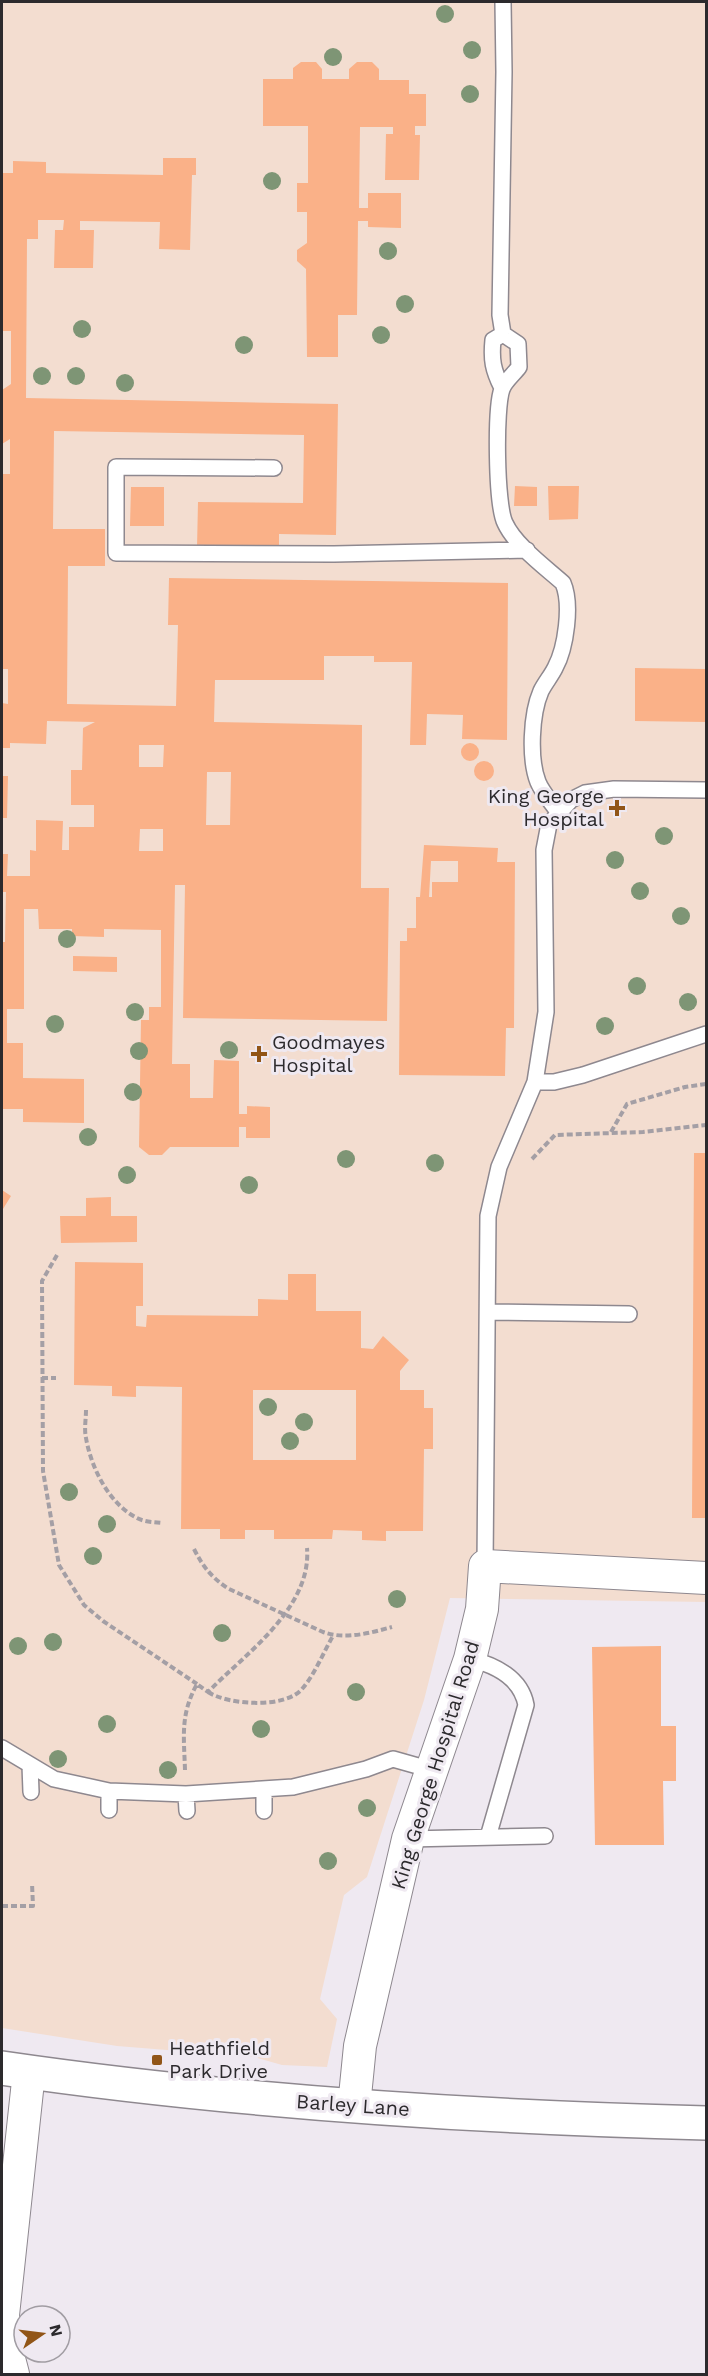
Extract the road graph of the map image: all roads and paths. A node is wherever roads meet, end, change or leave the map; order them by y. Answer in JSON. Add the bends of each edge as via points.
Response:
{"nodes":[{"id":1,"x":503,"y":2,"type":"edge"},
{"id":2,"x":503,"y":334,"type":"junction"},
{"id":3,"x":502,"y":388,"type":"junction"},
{"id":4,"x":274,"y":468,"type":"dead end"},
{"id":5,"x":527,"y":550,"type":"junction"},
{"id":6,"x":706,"y":790,"type":"edge"},
{"id":7,"x":558,"y":812,"type":"junction"},
{"id":8,"x":706,"y":1035,"type":"edge"},
{"id":9,"x":535,"y":1082,"type":"junction"},
{"id":10,"x":706,"y":1084,"type":"edge"},
{"id":11,"x":706,"y":1125,"type":"edge"},
{"id":12,"x":611,"y":1133,"type":"junction"},
{"id":13,"x":527,"y":1163,"type":"dead end"},
{"id":14,"x":57,"y":1255,"type":"dead end"},
{"id":15,"x":488,"y":1312,"type":"junction"},
{"id":16,"x":629,"y":1314,"type":"dead end"},
{"id":17,"x":42,"y":1378,"type":"junction"},
{"id":18,"x":56,"y":1378,"type":"dead end"},
{"id":19,"x":86,"y":1410,"type":"dead end"},
{"id":20,"x":162,"y":1523,"type":"dead end"},
{"id":21,"x":307,"y":1548,"type":"dead end"},
{"id":22,"x":194,"y":1549,"type":"dead end"},
{"id":23,"x":485,"y":1566,"type":"junction"},
{"id":24,"x":706,"y":1578,"type":"edge"},
{"id":25,"x":284,"y":1613,"type":"junction"},
{"id":26,"x":392,"y":1627,"type":"dead end"},
{"id":27,"x":333,"y":1636,"type":"junction"},
{"id":28,"x":470,"y":1659,"type":"junction"},
{"id":29,"x":197,"y":1684,"type":"junction"},
{"id":30,"x":208,"y":1692,"type":"junction"},
{"id":31,"x":2,"y":1748,"type":"edge"},
{"id":32,"x":30,"y":1765,"type":"junction"},
{"id":33,"x":432,"y":1770,"type":"junction"},
{"id":34,"x":264,"y":1789,"type":"junction"},
{"id":35,"x":109,"y":1791,"type":"junction"},
{"id":36,"x":31,"y":1792,"type":"dead end"},
{"id":37,"x":186,"y":1794,"type":"junction"},
{"id":38,"x":109,"y":1810,"type":"dead end"},
{"id":39,"x":187,"y":1811,"type":"dead end"},
{"id":40,"x":264,"y":1811,"type":"dead end"},
{"id":41,"x":545,"y":1836,"type":"dead end"},
{"id":42,"x":488,"y":1838,"type":"junction"},
{"id":43,"x":408,"y":1839,"type":"junction"},
{"id":44,"x":32,"y":1883,"type":"dead end"},
{"id":45,"x":2,"y":1906,"type":"edge"},
{"id":46,"x":15,"y":2070,"type":"edge"},
{"id":47,"x":354,"y":2106,"type":"junction"},
{"id":48,"x":706,"y":2123,"type":"edge"},
{"id":49,"x":13,"y":2374,"type":"edge"}],
"edges":[{"from":1,"to":2,"type":"lane"},
{"from":2,"to":3,"type":"lane","via":[[494,340],[492,369]]},
{"from":2,"to":3,"type":"lane","via":[[518,344],[519,367]]},
{"from":3,"to":5,"type":"lane","via":[[497,440],[502,514],[510,531]]},
{"from":4,"to":5,"type":"lane","via":[[116,467],[116,553]]},
{"from":5,"to":7,"type":"lane","via":[[563,583],[568,601],[563,650],[534,712],[533,755],[538,782]]},
{"from":6,"to":7,"type":"lane","via":[[614,789],[585,793]]},
{"from":7,"to":9,"type":"lane","name":"King George Hospital Road","via":[[549,824],[544,850],[546,1011]]},
{"from":8,"to":9,"type":"lane","via":[[583,1075]]},
{"from":9,"to":15,"type":"lane","name":"King George Hospital Road","via":[[492,1192],[488,1216]]},
{"from":10,"to":12,"type":"path","via":[[627,1104]]},
{"from":11,"to":12,"type":"path"},
{"from":12,"to":13,"type":"path","via":[[555,1135]]},
{"from":14,"to":17,"type":"path","via":[[42,1281]]},
{"from":15,"to":16,"type":"lane"},
{"from":15,"to":23,"type":"lane","name":"King George Hospital Road"},
{"from":17,"to":18,"type":"path"},
{"from":17,"to":29,"type":"path","via":[[43,1471],[59,1565],[84,1605]]},
{"from":19,"to":20,"type":"path","via":[[85,1436],[91,1460],[104,1485],[134,1517]]},
{"from":21,"to":25,"type":"path","via":[[304,1576]]},
{"from":22,"to":25,"type":"path","via":[[202,1565],[229,1589]]},
{"from":23,"to":24,"type":"street"},
{"from":23,"to":28,"type":"street","name":"King George Hospital Road","via":[[482,1610]]},
{"from":25,"to":27,"type":"path"},
{"from":25,"to":30,"type":"path","via":[[247,1657]]},
{"from":26,"to":27,"type":"path","via":[[363,1635]]},
{"from":27,"to":30,"type":"path","via":[[302,1690],[291,1696],[274,1701],[232,1702]]},
{"from":28,"to":33,"type":"street","name":"King George Hospital Road"},
{"from":28,"to":42,"type":"lane","via":[[492,1664],[517,1684],[526,1705]]},
{"from":29,"to":30,"type":"path"},
{"from":29,"to":37,"type":"path","via":[[185,1716]]},
{"from":31,"to":32,"type":"lane"},
{"from":32,"to":35,"type":"lane","via":[[54,1779]]},
{"from":32,"to":36,"type":"lane"},
{"from":33,"to":34,"type":"lane","via":[[393,1759],[293,1787]]},
{"from":33,"to":43,"type":"street","name":"King George Hospital Road"},
{"from":34,"to":37,"type":"lane"},
{"from":34,"to":40,"type":"lane"},
{"from":35,"to":37,"type":"lane"},
{"from":35,"to":38,"type":"lane"},
{"from":37,"to":39,"type":"lane"},
{"from":41,"to":42,"type":"lane"},
{"from":42,"to":43,"type":"lane"},
{"from":43,"to":47,"type":"street","name":"King George Hospital Road","via":[[360,2046]]},
{"from":44,"to":45,"type":"path","via":[[33,1906]]},
{"from":46,"to":47,"type":"main road","name":"Barley Lane"},
{"from":46,"to":49,"type":"street","via":[[3,2315]]},
{"from":47,"to":48,"type":"main road","name":"Barley Lane"}]}
